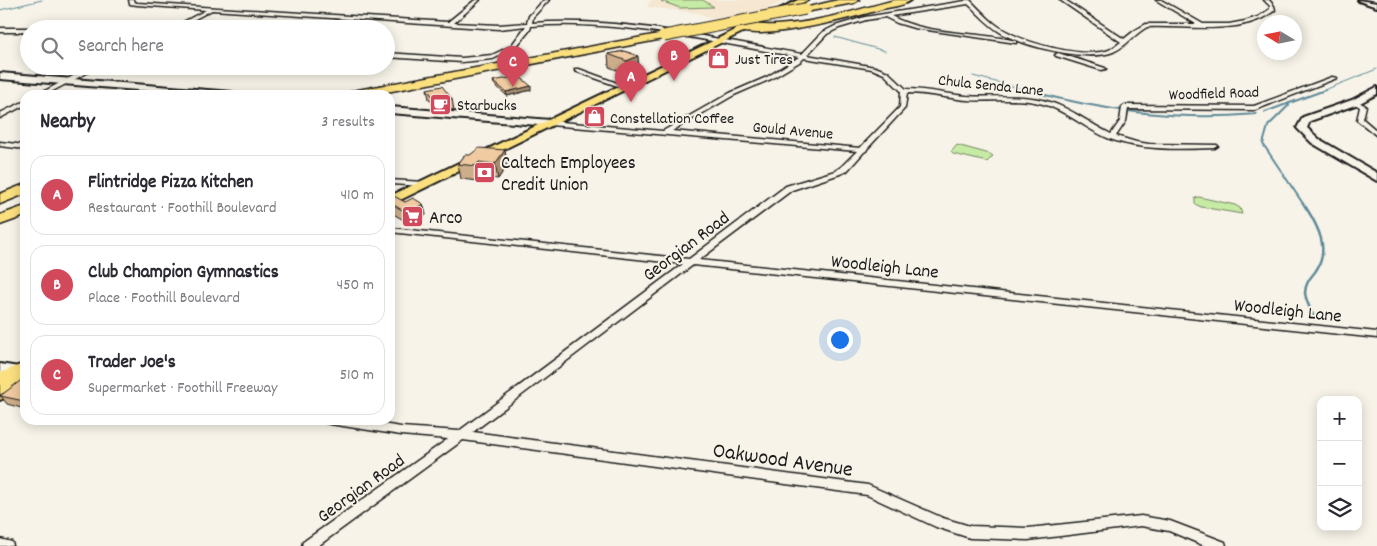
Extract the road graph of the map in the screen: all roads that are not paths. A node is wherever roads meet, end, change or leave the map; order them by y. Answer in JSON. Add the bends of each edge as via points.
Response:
{"nodes":[{"id":1,"x":131,"y":0,"type":"edge"},
{"id":2,"x":478,"y":0,"type":"edge"},
{"id":3,"x":547,"y":0,"type":"edge"},
{"id":4,"x":793,"y":0,"type":"edge"},
{"id":5,"x":854,"y":0,"type":"edge"},
{"id":6,"x":889,"y":0,"type":"edge"},
{"id":7,"x":906,"y":0,"type":"edge"},
{"id":8,"x":1062,"y":0,"type":"edge"},
{"id":9,"x":1158,"y":0,"type":"edge"},
{"id":10,"x":1266,"y":0,"type":"edge"},
{"id":11,"x":1361,"y":0,"type":"edge"},
{"id":12,"x":968,"y":1,"type":"edge"},
{"id":13,"x":1377,"y":5,"type":"edge"},
{"id":14,"x":212,"y":9,"type":"junction"},
{"id":15,"x":804,"y":9,"type":"edge"},
{"id":16,"x":887,"y":16,"type":"junction"},
{"id":17,"x":190,"y":20,"type":"edge"},
{"id":18,"x":386,"y":20,"type":"edge"},
{"id":19,"x":395,"y":21,"type":"edge"},
{"id":20,"x":449,"y":24,"type":"junction"},
{"id":21,"x":529,"y":24,"type":"junction"},
{"id":22,"x":1202,"y":26,"type":"junction"},
{"id":23,"x":741,"y":28,"type":"junction"},
{"id":24,"x":0,"y":30,"type":"edge"},
{"id":25,"x":20,"y":30,"type":"edge"},
{"id":26,"x":1009,"y":35,"type":"junction"},
{"id":27,"x":996,"y":37,"type":"junction"},
{"id":28,"x":717,"y":40,"type":"junction"},
{"id":29,"x":1124,"y":41,"type":"junction"},
{"id":30,"x":395,"y":55,"type":"edge"},
{"id":31,"x":805,"y":56,"type":"junction"},
{"id":32,"x":1103,"y":68,"type":"dead end"},
{"id":33,"x":578,"y":70,"type":"dead end"},
{"id":34,"x":80,"y":75,"type":"edge"},
{"id":35,"x":0,"y":76,"type":"edge"},
{"id":36,"x":1334,"y":78,"type":"dead end"},
{"id":37,"x":0,"y":81,"type":"edge"},
{"id":38,"x":68,"y":81,"type":"junction"},
{"id":39,"x":59,"y":85,"type":"junction"},
{"id":40,"x":621,"y":86,"type":"junction"},
{"id":41,"x":50,"y":90,"type":"edge"},
{"id":42,"x":118,"y":90,"type":"edge"},
{"id":43,"x":173,"y":90,"type":"edge"},
{"id":44,"x":378,"y":90,"type":"edge"},
{"id":45,"x":904,"y":90,"type":"junction"},
{"id":46,"x":1377,"y":90,"type":"edge"},
{"id":47,"x":395,"y":96,"type":"edge"},
{"id":48,"x":1355,"y":102,"type":"junction"},
{"id":49,"x":20,"y":106,"type":"edge"},
{"id":50,"x":395,"y":110,"type":"edge"},
{"id":51,"x":1123,"y":112,"type":"joint"},
{"id":52,"x":0,"y":116,"type":"edge"},
{"id":53,"x":545,"y":123,"type":"junction"},
{"id":54,"x":664,"y":133,"type":"junction"},
{"id":55,"x":1377,"y":134,"type":"edge"},
{"id":56,"x":1112,"y":137,"type":"junction"},
{"id":57,"x":0,"y":144,"type":"edge"},
{"id":58,"x":20,"y":146,"type":"edge"},
{"id":59,"x":1215,"y":146,"type":"dead end"},
{"id":60,"x":864,"y":150,"type":"junction"},
{"id":61,"x":1377,"y":178,"type":"edge"},
{"id":62,"x":395,"y":182,"type":"edge"},
{"id":63,"x":410,"y":184,"type":"junction"},
{"id":64,"x":424,"y":184,"type":"junction"},
{"id":65,"x":20,"y":191,"type":"edge"},
{"id":66,"x":395,"y":191,"type":"edge"},
{"id":67,"x":20,"y":198,"type":"edge"},
{"id":68,"x":395,"y":198,"type":"edge"},
{"id":69,"x":0,"y":199,"type":"edge"},
{"id":70,"x":0,"y":205,"type":"edge"},
{"id":71,"x":20,"y":213,"type":"edge"},
{"id":72,"x":20,"y":218,"type":"edge"},
{"id":73,"x":0,"y":220,"type":"edge"},
{"id":74,"x":0,"y":225,"type":"edge"},
{"id":75,"x":395,"y":230,"type":"edge"},
{"id":76,"x":694,"y":260,"type":"junction"},
{"id":77,"x":1377,"y":335,"type":"edge"},
{"id":78,"x":0,"y":369,"type":"edge"},
{"id":79,"x":20,"y":373,"type":"edge"},
{"id":80,"x":20,"y":375,"type":"edge"},
{"id":81,"x":20,"y":377,"type":"edge"},
{"id":82,"x":0,"y":382,"type":"edge"},
{"id":83,"x":0,"y":393,"type":"edge"},
{"id":84,"x":366,"y":425,"type":"edge"},
{"id":85,"x":460,"y":436,"type":"junction"},
{"id":86,"x":0,"y":545,"type":"edge"},
{"id":87,"x":7,"y":546,"type":"edge"},
{"id":88,"x":308,"y":546,"type":"edge"},
{"id":89,"x":1220,"y":546,"type":"edge"}],
"edges":[{"from":1,"to":14,"type":"street","via":[[137,4]]},
{"from":2,"to":20,"type":"street"},
{"from":3,"to":21,"type":"street","via":[[531,17]]},
{"from":4,"to":23,"type":"main road"},
{"from":5,"to":15,"type":"highway"},
{"from":6,"to":15,"type":"highway"},
{"from":7,"to":23,"type":"highway","via":[[805,26]]},
{"from":8,"to":29,"type":"street"},
{"from":9,"to":22,"type":"street"},
{"from":10,"to":22,"type":"street","via":[[1273,8],[1269,14],[1232,25]]},
{"from":11,"to":13,"type":"street"},
{"from":12,"to":16,"type":"street"},
{"from":12,"to":26,"type":"street"},
{"from":14,"to":17,"type":"street"},
{"from":14,"to":18,"type":"street"},
{"from":15,"to":23,"type":"main road"},
{"from":15,"to":44,"type":"highway","bridge":true},
{"from":15,"to":47,"type":"highway","via":[[678,41]]},
{"from":16,"to":27,"type":"street","via":[[902,23]]},
{"from":16,"to":31,"type":"street","via":[[829,30]]},
{"from":19,"to":20,"type":"street"},
{"from":20,"to":21,"type":"street","via":[[499,27]]},
{"from":21,"to":28,"type":"street","via":[[561,22],[630,26]]},
{"from":21,"to":30,"type":"street","via":[[528,30],[513,47],[485,58],[462,60]]},
{"from":22,"to":29,"type":"street","via":[[1146,26]]},
{"from":23,"to":28,"type":"main road"},
{"from":24,"to":25,"type":"street"},
{"from":26,"to":27,"type":"street"},
{"from":26,"to":29,"type":"street","via":[[1059,50],[1086,54],[1108,53]]},
{"from":27,"to":32,"type":"street"},
{"from":28,"to":31,"type":"street"},
{"from":28,"to":40,"type":"main road"},
{"from":31,"to":45,"type":"street","via":[[880,70]]},
{"from":31,"to":54,"type":"street"},
{"from":33,"to":40,"type":"street"},
{"from":34,"to":38,"type":"street"},
{"from":35,"to":38,"type":"street"},
{"from":36,"to":51,"type":"street","name":"Woodfield Road","via":[[1255,108],[1131,106],[1124,108]]},
{"from":37,"to":39,"type":"street"},
{"from":38,"to":39,"type":"street"},
{"from":38,"to":43,"type":"street"},
{"from":39,"to":41,"type":"street"},
{"from":39,"to":42,"type":"street"},
{"from":40,"to":53,"type":"main road"},
{"from":45,"to":56,"type":"street","name":"Chula Senda Lane","via":[[970,98],[1038,101],[1057,107]]},
{"from":45,"to":60,"type":"street","name":"Georgian Road","via":[[903,107]]},
{"from":46,"to":48,"type":"street"},
{"from":48,"to":55,"type":"street","via":[[1363,106],[1360,120]]},
{"from":48,"to":61,"type":"street","via":[[1306,119],[1302,128],[1309,136]]},
{"from":49,"to":52,"type":"street"},
{"from":50,"to":53,"type":"street","name":"Gould Avenue"},
{"from":51,"to":56,"type":"street","name":"Woodfield Road","via":[[1123,121]]},
{"from":53,"to":54,"type":"street","name":"Gould Avenue"},
{"from":53,"to":63,"type":"main road"},
{"from":53,"to":64,"type":"main road"},
{"from":54,"to":60,"type":"street","name":"Gould Avenue"},
{"from":56,"to":59,"type":"street","name":"Chula Senda Lane","via":[[1161,147]]},
{"from":57,"to":58,"type":"street"},
{"from":60,"to":76,"type":"street","name":"Georgian Road","via":[[834,175],[789,188]]},
{"from":62,"to":63,"type":"street"},
{"from":63,"to":64,"type":"street"},
{"from":63,"to":66,"type":"main road"},
{"from":64,"to":68,"type":"main road"},
{"from":65,"to":69,"type":"highway"},
{"from":67,"to":70,"type":"highway"},
{"from":71,"to":73,"type":"highway"},
{"from":72,"to":74,"type":"highway"},
{"from":75,"to":76,"type":"street","name":"Woodleigh Lane"},
{"from":76,"to":77,"type":"street","name":"Woodleigh Lane"},
{"from":76,"to":85,"type":"street","name":"Georgian Road"},
{"from":78,"to":79,"type":"street"},
{"from":80,"to":82,"type":"main road"},
{"from":81,"to":83,"type":"main road"},
{"from":84,"to":85,"type":"street","name":"Oakwood Avenue"},
{"from":85,"to":88,"type":"street","name":"Georgian Road"},
{"from":85,"to":89,"type":"street","name":"Oakwood Avenue","via":[[868,490],[940,523],[970,532],[1028,534],[1148,522],[1170,526]]},
{"from":86,"to":87,"type":"street"}]}
